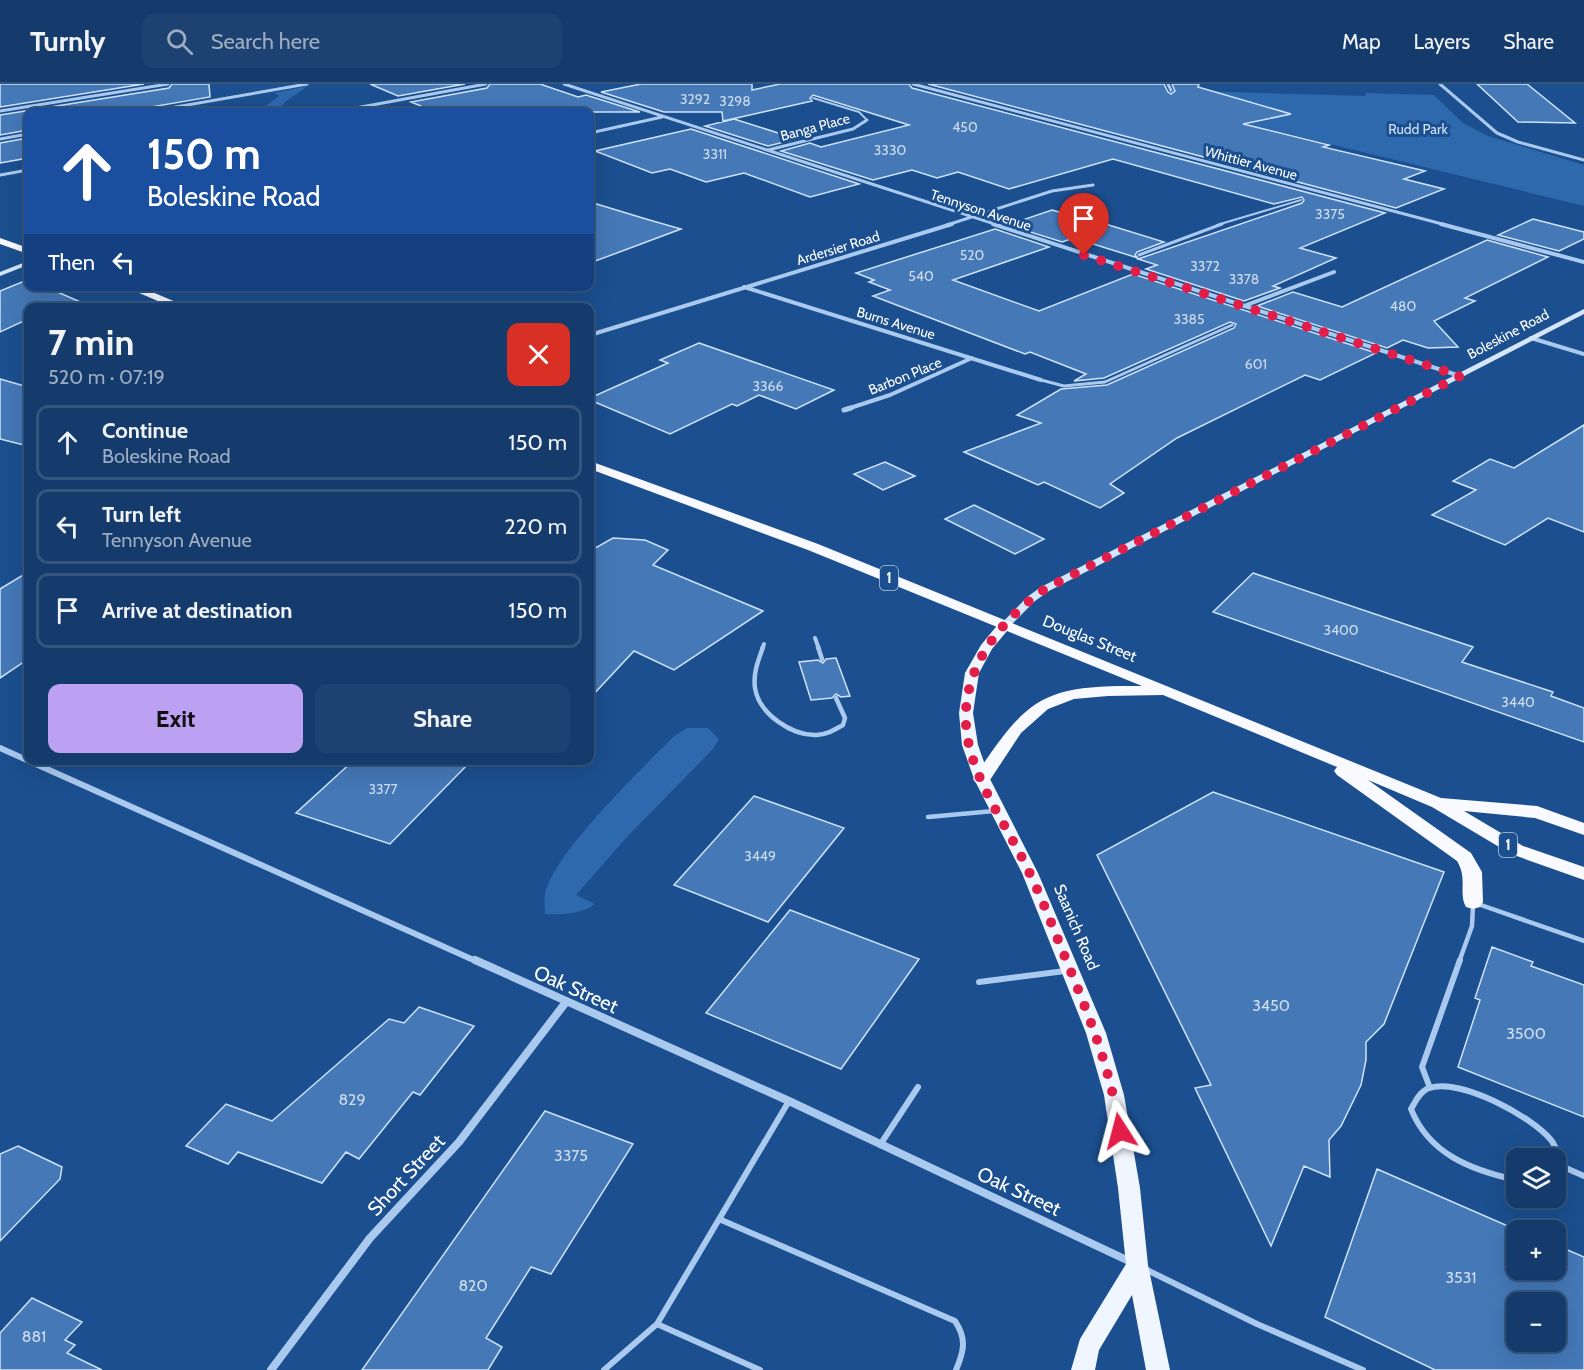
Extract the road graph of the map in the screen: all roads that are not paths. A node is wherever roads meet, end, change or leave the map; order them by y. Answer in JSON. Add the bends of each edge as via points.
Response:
{"nodes":[{"id":1,"x":168,"y":84,"type":"edge"},
{"id":2,"x":307,"y":84,"type":"edge"},
{"id":3,"x":486,"y":84,"type":"edge"},
{"id":4,"x":564,"y":84,"type":"edge"},
{"id":5,"x":913,"y":84,"type":"edge"},
{"id":6,"x":1168,"y":84,"type":"edge"},
{"id":7,"x":1440,"y":84,"type":"edge"},
{"id":8,"x":1171,"y":90,"type":"dead end"},
{"id":9,"x":813,"y":98,"type":"dead end"},
{"id":10,"x":170,"y":108,"type":"edge"},
{"id":11,"x":356,"y":108,"type":"edge"},
{"id":12,"x":0,"y":111,"type":"edge"},
{"id":13,"x":663,"y":117,"type":"junction"},
{"id":14,"x":867,"y":120,"type":"joint"},
{"id":15,"x":594,"y":132,"type":"edge"},
{"id":16,"x":24,"y":135,"type":"edge"},
{"id":17,"x":0,"y":139,"type":"edge"},
{"id":18,"x":767,"y":151,"type":"junction"},
{"id":19,"x":1584,"y":160,"type":"edge"},
{"id":20,"x":24,"y":171,"type":"edge"},
{"id":21,"x":0,"y":175,"type":"edge"},
{"id":22,"x":1092,"y":185,"type":"dead end"},
{"id":23,"x":1302,"y":200,"type":"dead end"},
{"id":24,"x":971,"y":218,"type":"junction"},
{"id":25,"x":0,"y":242,"type":"edge"},
{"id":26,"x":24,"y":250,"type":"edge"},
{"id":27,"x":1139,"y":255,"type":"dead end"},
{"id":28,"x":1584,"y":262,"type":"edge"},
{"id":29,"x":24,"y":265,"type":"edge"},
{"id":30,"x":1334,"y":272,"type":"dead end"},
{"id":31,"x":0,"y":274,"type":"edge"},
{"id":32,"x":744,"y":287,"type":"junction"},
{"id":33,"x":141,"y":291,"type":"edge"},
{"id":34,"x":173,"y":303,"type":"edge"},
{"id":35,"x":1244,"y":306,"type":"junction"},
{"id":36,"x":1584,"y":312,"type":"edge"},
{"id":37,"x":1232,"y":324,"type":"dead end"},
{"id":38,"x":594,"y":334,"type":"edge"},
{"id":39,"x":1531,"y":338,"type":"junction"},
{"id":40,"x":1584,"y":354,"type":"edge"},
{"id":41,"x":973,"y":358,"type":"junction"},
{"id":42,"x":1460,"y":376,"type":"junction"},
{"id":43,"x":1041,"y":380,"type":"joint"},
{"id":44,"x":844,"y":410,"type":"dead end"},
{"id":45,"x":594,"y":466,"type":"edge"},
{"id":46,"x":1005,"y":625,"type":"junction"},
{"id":47,"x":815,"y":638,"type":"dead end"},
{"id":48,"x":764,"y":644,"type":"dead end"},
{"id":49,"x":822,"y":660,"type":"dead end"},
{"id":50,"x":1166,"y":691,"type":"junction"},
{"id":51,"x":836,"y":698,"type":"dead end"},
{"id":52,"x":0,"y":748,"type":"edge"},
{"id":53,"x":1315,"y":752,"type":"junction"},
{"id":54,"x":24,"y":759,"type":"edge"},
{"id":55,"x":38,"y":765,"type":"edge"},
{"id":56,"x":982,"y":779,"type":"junction"},
{"id":57,"x":1438,"y":803,"type":"junction"},
{"id":58,"x":997,"y":810,"type":"junction"},
{"id":59,"x":928,"y":817,"type":"dead end"},
{"id":60,"x":1584,"y":829,"type":"edge"},
{"id":61,"x":1584,"y":874,"type":"edge"},
{"id":62,"x":1473,"y":902,"type":"junction"},
{"id":63,"x":1584,"y":941,"type":"edge"},
{"id":64,"x":1070,"y":970,"type":"junction"},
{"id":65,"x":979,"y":982,"type":"dead end"},
{"id":66,"x":566,"y":1002,"type":"junction"},
{"id":67,"x":918,"y":1087,"type":"dead end"},
{"id":68,"x":1430,"y":1088,"type":"junction"},
{"id":69,"x":789,"y":1101,"type":"junction"},
{"id":70,"x":880,"y":1146,"type":"junction"},
{"id":71,"x":1556,"y":1148,"type":"edge"},
{"id":72,"x":1566,"y":1171,"type":"edge"},
{"id":73,"x":1584,"y":1176,"type":"edge"},
{"id":74,"x":1506,"y":1178,"type":"edge"},
{"id":75,"x":719,"y":1219,"type":"junction"},
{"id":76,"x":1137,"y":1265,"type":"junction"},
{"id":77,"x":657,"y":1324,"type":"junction"},
{"id":78,"x":271,"y":1370,"type":"edge"},
{"id":79,"x":604,"y":1370,"type":"edge"},
{"id":80,"x":760,"y":1370,"type":"edge"},
{"id":81,"x":956,"y":1370,"type":"edge"},
{"id":82,"x":1083,"y":1370,"type":"edge"},
{"id":83,"x":1158,"y":1370,"type":"edge"},
{"id":84,"x":1364,"y":1370,"type":"edge"}],
"edges":[{"from":1,"to":12,"type":"street"},
{"from":2,"to":10,"type":"street"},
{"from":3,"to":11,"type":"street"},
{"from":4,"to":13,"type":"street","name":"Tennyson Avenue"},
{"from":5,"to":28,"type":"street","name":"Whittier Avenue"},
{"from":6,"to":8,"type":"street"},
{"from":7,"to":19,"type":"street","via":[[1497,133]]},
{"from":9,"to":14,"type":"lane","via":[[859,112]]},
{"from":13,"to":15,"type":"street"},
{"from":13,"to":18,"type":"street","name":"Tennyson Avenue"},
{"from":14,"to":18,"type":"street","name":"Banga Place","via":[[853,129]]},
{"from":16,"to":17,"type":"street"},
{"from":18,"to":24,"type":"street","name":"Tennyson Avenue"},
{"from":20,"to":21,"type":"street"},
{"from":22,"to":24,"type":"street","name":"Ardersier Road","via":[[1052,190]]},
{"from":23,"to":27,"type":"lane","via":[[1212,227]]},
{"from":24,"to":32,"type":"street","name":"Ardersier Road"},
{"from":24,"to":35,"type":"street","name":"Tennyson Avenue"},
{"from":25,"to":26,"type":"highway"},
{"from":29,"to":31,"type":"main road"},
{"from":30,"to":35,"type":"street"},
{"from":32,"to":38,"type":"street","name":"Ardersier Road"},
{"from":32,"to":41,"type":"street","name":"Burns Avenue"},
{"from":33,"to":34,"type":"highway"},
{"from":35,"to":42,"type":"street","name":"Tennyson Avenue"},
{"from":36,"to":39,"type":"main road","name":"Boleskine Road"},
{"from":37,"to":43,"type":"lane","via":[[1105,382],[1064,386]]},
{"from":39,"to":40,"type":"street"},
{"from":39,"to":42,"type":"main road","name":"Boleskine Road"},
{"from":41,"to":43,"type":"street","name":"Burns Avenue"},
{"from":41,"to":44,"type":"street","name":"Barbon Place","via":[[922,382]]},
{"from":42,"to":46,"type":"main road","name":"Boleskine Road","via":[[1045,589]]},
{"from":45,"to":46,"type":"highway","name":"Douglas Street","number":"1","via":[[813,547]]},
{"from":46,"to":50,"type":"highway","name":"Douglas Street","number":"1"},
{"from":46,"to":56,"type":"main road","name":"Saanich Road","via":[[979,660],[967,695],[967,729]]},
{"from":47,"to":49,"type":"lane"},
{"from":48,"to":51,"type":"lane","via":[[754,676],[761,702],[777,719],[811,735],[830,733],[843,725],[845,718]]},
{"from":50,"to":53,"type":"highway","name":"Douglas Street","number":"1"},
{"from":50,"to":56,"type":"highway","via":[[1093,692],[1055,698],[1029,714]]},
{"from":52,"to":54,"type":"street","name":"Oak Street"},
{"from":53,"to":57,"type":"highway","name":"Douglas Street","number":"1"},
{"from":53,"to":62,"type":"highway","via":[[1464,857],[1473,872]]},
{"from":55,"to":66,"type":"street","name":"Oak Street"},
{"from":56,"to":58,"type":"main road","name":"Saanich Road"},
{"from":57,"to":60,"type":"highway","name":"Douglas Street","number":"1","via":[[1537,812]]},
{"from":57,"to":61,"type":"highway","name":"Douglas Street","number":"1","via":[[1517,850]]},
{"from":58,"to":59,"type":"lane"},
{"from":58,"to":64,"type":"main road","name":"Saanich Road","via":[[1030,873]]},
{"from":62,"to":63,"type":"lane"},
{"from":62,"to":68,"type":"lane","via":[[1472,927],[1422,1067]]},
{"from":64,"to":65,"type":"lane"},
{"from":64,"to":76,"type":"main road","name":"Saanich Road","via":[[1096,1033],[1114,1095]]},
{"from":66,"to":69,"type":"street","name":"Oak Street"},
{"from":66,"to":78,"type":"street","name":"Short Street","via":[[459,1142],[370,1238]]},
{"from":67,"to":70,"type":"lane"},
{"from":68,"to":71,"type":"lane","via":[[1462,1090],[1500,1104],[1534,1123]]},
{"from":68,"to":74,"type":"lane","via":[[1420,1094],[1411,1109],[1415,1124],[1454,1159]]},
{"from":69,"to":70,"type":"street","name":"Oak Street"},
{"from":69,"to":75,"type":"lane"},
{"from":70,"to":76,"type":"street","name":"Oak Street"},
{"from":72,"to":73,"type":"lane"},
{"from":75,"to":77,"type":"lane"},
{"from":75,"to":81,"type":"lane","via":[[955,1321],[964,1334],[964,1350]]},
{"from":76,"to":82,"type":"main road","via":[[1088,1347]]},
{"from":76,"to":83,"type":"main road","name":"Saanich Road"},
{"from":76,"to":84,"type":"lane","via":[[1257,1324]]},
{"from":77,"to":79,"type":"lane"},
{"from":77,"to":80,"type":"lane"}]}
